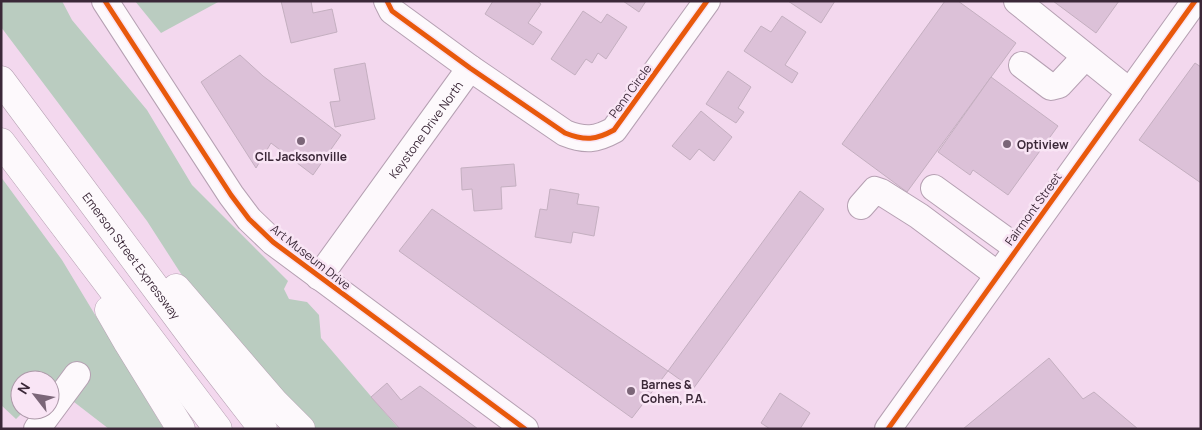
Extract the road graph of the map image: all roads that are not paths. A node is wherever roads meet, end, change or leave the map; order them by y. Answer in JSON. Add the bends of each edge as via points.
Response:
{"nodes":[{"id":1,"x":105,"y":1,"type":"edge"},
{"id":2,"x":387,"y":1,"type":"edge"},
{"id":3,"x":707,"y":1,"type":"edge"},
{"id":4,"x":1017,"y":1,"type":"edge"},
{"id":5,"x":1195,"y":1,"type":"edge"},
{"id":6,"x":1085,"y":57,"type":"junction"},
{"id":7,"x":1022,"y":64,"type":"dead end"},
{"id":8,"x":470,"y":68,"type":"junction"},
{"id":9,"x":1,"y":80,"type":"edge"},
{"id":10,"x":1130,"y":92,"type":"junction"},
{"id":11,"x":1,"y":142,"type":"edge"},
{"id":12,"x":934,"y":188,"type":"dead end"},
{"id":13,"x":84,"y":193,"type":"junction"},
{"id":14,"x":861,"y":206,"type":"dead end"},
{"id":15,"x":55,"y":214,"type":"junction"},
{"id":16,"x":1017,"y":248,"type":"junction"},
{"id":17,"x":998,"y":275,"type":"junction"},
{"id":18,"x":319,"y":277,"type":"junction"},
{"id":19,"x":78,"y":375,"type":"dead end"},
{"id":20,"x":37,"y":429,"type":"edge"},
{"id":21,"x":181,"y":429,"type":"edge"},
{"id":22,"x":218,"y":429,"type":"edge"},
{"id":23,"x":263,"y":429,"type":"edge"},
{"id":24,"x":301,"y":429,"type":"edge"},
{"id":25,"x":525,"y":429,"type":"edge"},
{"id":26,"x":888,"y":429,"type":"edge"}],
"edges":[{"from":1,"to":18,"type":"street","name":"Art Museum Drive","via":[[249,219]]},
{"from":2,"to":8,"type":"street","name":"Keystone Drive North","via":[[392,11]]},
{"from":3,"to":8,"type":"street","name":"Penn Circle","via":[[614,130],[604,136],[590,139],[565,133]]},
{"from":4,"to":6,"type":"street"},
{"from":5,"to":10,"type":"street","name":"Fairmont Street"},
{"from":6,"to":7,"type":"street","via":[[1059,85],[1051,86]]},
{"from":6,"to":10,"type":"street"},
{"from":8,"to":18,"type":"street","name":"Keystone Drive North"},
{"from":9,"to":13,"type":"highway","name":"Emerson Street Expressway"},
{"from":10,"to":16,"type":"street","name":"Fairmont Street"},
{"from":11,"to":15,"type":"highway"},
{"from":12,"to":16,"type":"street"},
{"from":13,"to":23,"type":"highway","name":"Emerson Street Expressway"},
{"from":13,"to":24,"type":"highway","via":[[184,296]]},
{"from":14,"to":17,"type":"street","via":[[875,190],[881,192]]},
{"from":15,"to":21,"type":"highway"},
{"from":15,"to":22,"type":"highway"},
{"from":16,"to":17,"type":"street","name":"Fairmont Street"},
{"from":17,"to":26,"type":"street","name":"Fairmont Street"},
{"from":18,"to":25,"type":"street","name":"Art Museum Drive"},
{"from":19,"to":20,"type":"street"}]}
